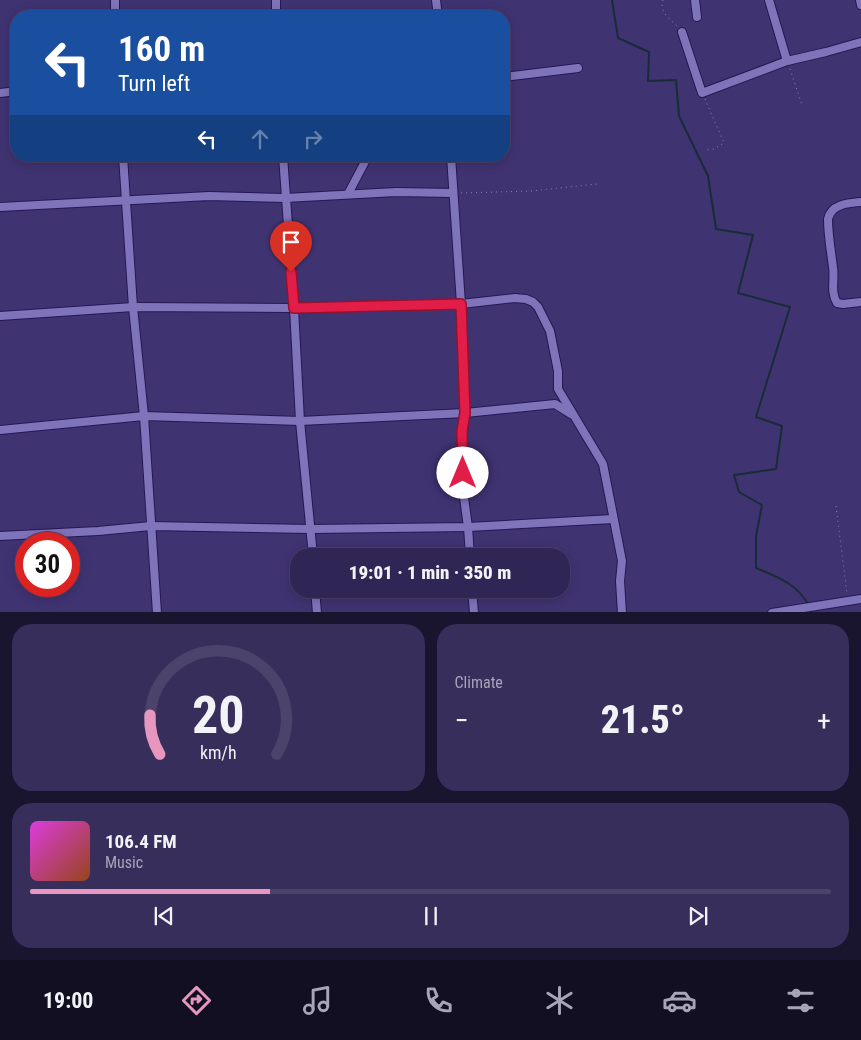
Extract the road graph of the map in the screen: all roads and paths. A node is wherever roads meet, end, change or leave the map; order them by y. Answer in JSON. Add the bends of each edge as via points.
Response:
{"nodes":[{"id":1,"x":663,"y":0,"type":"edge"},
{"id":2,"x":694,"y":0,"type":"edge"},
{"id":3,"x":769,"y":0,"type":"edge"},
{"id":4,"x":860,"y":0,"type":"edge"},
{"id":5,"x":861,"y":4,"type":"edge"},
{"id":6,"x":696,"y":16,"type":"dead end"},
{"id":7,"x":682,"y":32,"type":"joint"},
{"id":8,"x":861,"y":42,"type":"edge"},
{"id":9,"x":787,"y":61,"type":"junction"},
{"id":10,"x":578,"y":68,"type":"dead end"},
{"id":11,"x":510,"y":76,"type":"edge"},
{"id":12,"x":702,"y":93,"type":"junction"},
{"id":13,"x":802,"y":105,"type":"dead end"},
{"id":14,"x":705,"y":150,"type":"dead end"},
{"id":15,"x":123,"y":162,"type":"edge"},
{"id":16,"x":283,"y":162,"type":"edge"},
{"id":17,"x":365,"y":162,"type":"edge"},
{"id":18,"x":451,"y":162,"type":"edge"},
{"id":19,"x":597,"y":184,"type":"dead end"},
{"id":20,"x":453,"y":193,"type":"junction"},
{"id":21,"x":348,"y":194,"type":"junction"},
{"id":22,"x":285,"y":198,"type":"junction"},
{"id":23,"x":126,"y":202,"type":"junction"},
{"id":24,"x":861,"y":202,"type":"edge"},
{"id":25,"x":0,"y":207,"type":"edge"},
{"id":26,"x":861,"y":302,"type":"edge"},
{"id":27,"x":461,"y":304,"type":"junction"},
{"id":28,"x":133,"y":307,"type":"junction"},
{"id":29,"x":294,"y":308,"type":"junction"},
{"id":30,"x":0,"y":316,"type":"edge"},
{"id":31,"x":465,"y":413,"type":"junction"},
{"id":32,"x":572,"y":414,"type":"junction"},
{"id":33,"x":144,"y":416,"type":"junction"},
{"id":34,"x":300,"y":421,"type":"junction"},
{"id":35,"x":0,"y":430,"type":"edge"},
{"id":36,"x":836,"y":506,"type":"dead end"},
{"id":37,"x":612,"y":519,"type":"junction"},
{"id":38,"x":151,"y":526,"type":"junction"},
{"id":39,"x":468,"y":527,"type":"junction"},
{"id":40,"x":311,"y":529,"type":"junction"},
{"id":41,"x":0,"y":536,"type":"edge"},
{"id":42,"x":312,"y":548,"type":"edge"},
{"id":43,"x":469,"y":548,"type":"edge"},
{"id":44,"x":316,"y":598,"type":"edge"},
{"id":45,"x":473,"y":598,"type":"edge"},
{"id":46,"x":861,"y":599,"type":"edge"},
{"id":47,"x":848,"y":602,"type":"junction"},
{"id":48,"x":157,"y":612,"type":"edge"},
{"id":49,"x":317,"y":612,"type":"edge"},
{"id":50,"x":474,"y":612,"type":"edge"},
{"id":51,"x":622,"y":612,"type":"edge"},
{"id":52,"x":772,"y":612,"type":"edge"}],
"edges":[{"from":1,"to":7,"type":"path","via":[[663,11]]},
{"from":2,"to":6,"type":"street"},
{"from":3,"to":9,"type":"street"},
{"from":4,"to":5,"type":"street"},
{"from":7,"to":12,"type":"street"},
{"from":8,"to":9,"type":"street"},
{"from":9,"to":12,"type":"street"},
{"from":9,"to":13,"type":"path"},
{"from":10,"to":11,"type":"street"},
{"from":12,"to":14,"type":"path","via":[[724,143]]},
{"from":15,"to":23,"type":"street"},
{"from":16,"to":22,"type":"street"},
{"from":17,"to":21,"type":"street"},
{"from":18,"to":20,"type":"street"},
{"from":19,"to":20,"type":"path","via":[[531,191]]},
{"from":20,"to":21,"type":"street"},
{"from":20,"to":27,"type":"street"},
{"from":21,"to":22,"type":"street"},
{"from":22,"to":23,"type":"street","via":[[209,196]]},
{"from":22,"to":29,"type":"street"},
{"from":23,"to":25,"type":"street"},
{"from":23,"to":28,"type":"street"},
{"from":24,"to":26,"type":"street","via":[[831,210],[828,219],[834,298],[843,304]]},
{"from":27,"to":29,"type":"street"},
{"from":27,"to":31,"type":"street"},
{"from":27,"to":32,"type":"street","via":[[515,298],[533,302],[550,331],[558,389]]},
{"from":28,"to":29,"type":"street"},
{"from":28,"to":30,"type":"street"},
{"from":28,"to":33,"type":"street"},
{"from":29,"to":34,"type":"street"},
{"from":31,"to":32,"type":"street","via":[[555,404]]},
{"from":31,"to":34,"type":"street"},
{"from":31,"to":39,"type":"street","via":[[462,431],[463,490]]},
{"from":32,"to":37,"type":"street","via":[[603,464]]},
{"from":33,"to":34,"type":"street"},
{"from":33,"to":35,"type":"street"},
{"from":33,"to":38,"type":"street"},
{"from":34,"to":40,"type":"street"},
{"from":36,"to":47,"type":"path"},
{"from":37,"to":39,"type":"street"},
{"from":37,"to":51,"type":"street","via":[[622,561]]},
{"from":38,"to":40,"type":"street"},
{"from":38,"to":41,"type":"street"},
{"from":38,"to":48,"type":"street"},
{"from":39,"to":40,"type":"street"},
{"from":39,"to":43,"type":"street"},
{"from":40,"to":42,"type":"street"},
{"from":44,"to":49,"type":"street"},
{"from":45,"to":50,"type":"street"},
{"from":46,"to":47,"type":"street"},
{"from":47,"to":52,"type":"street"}]}
